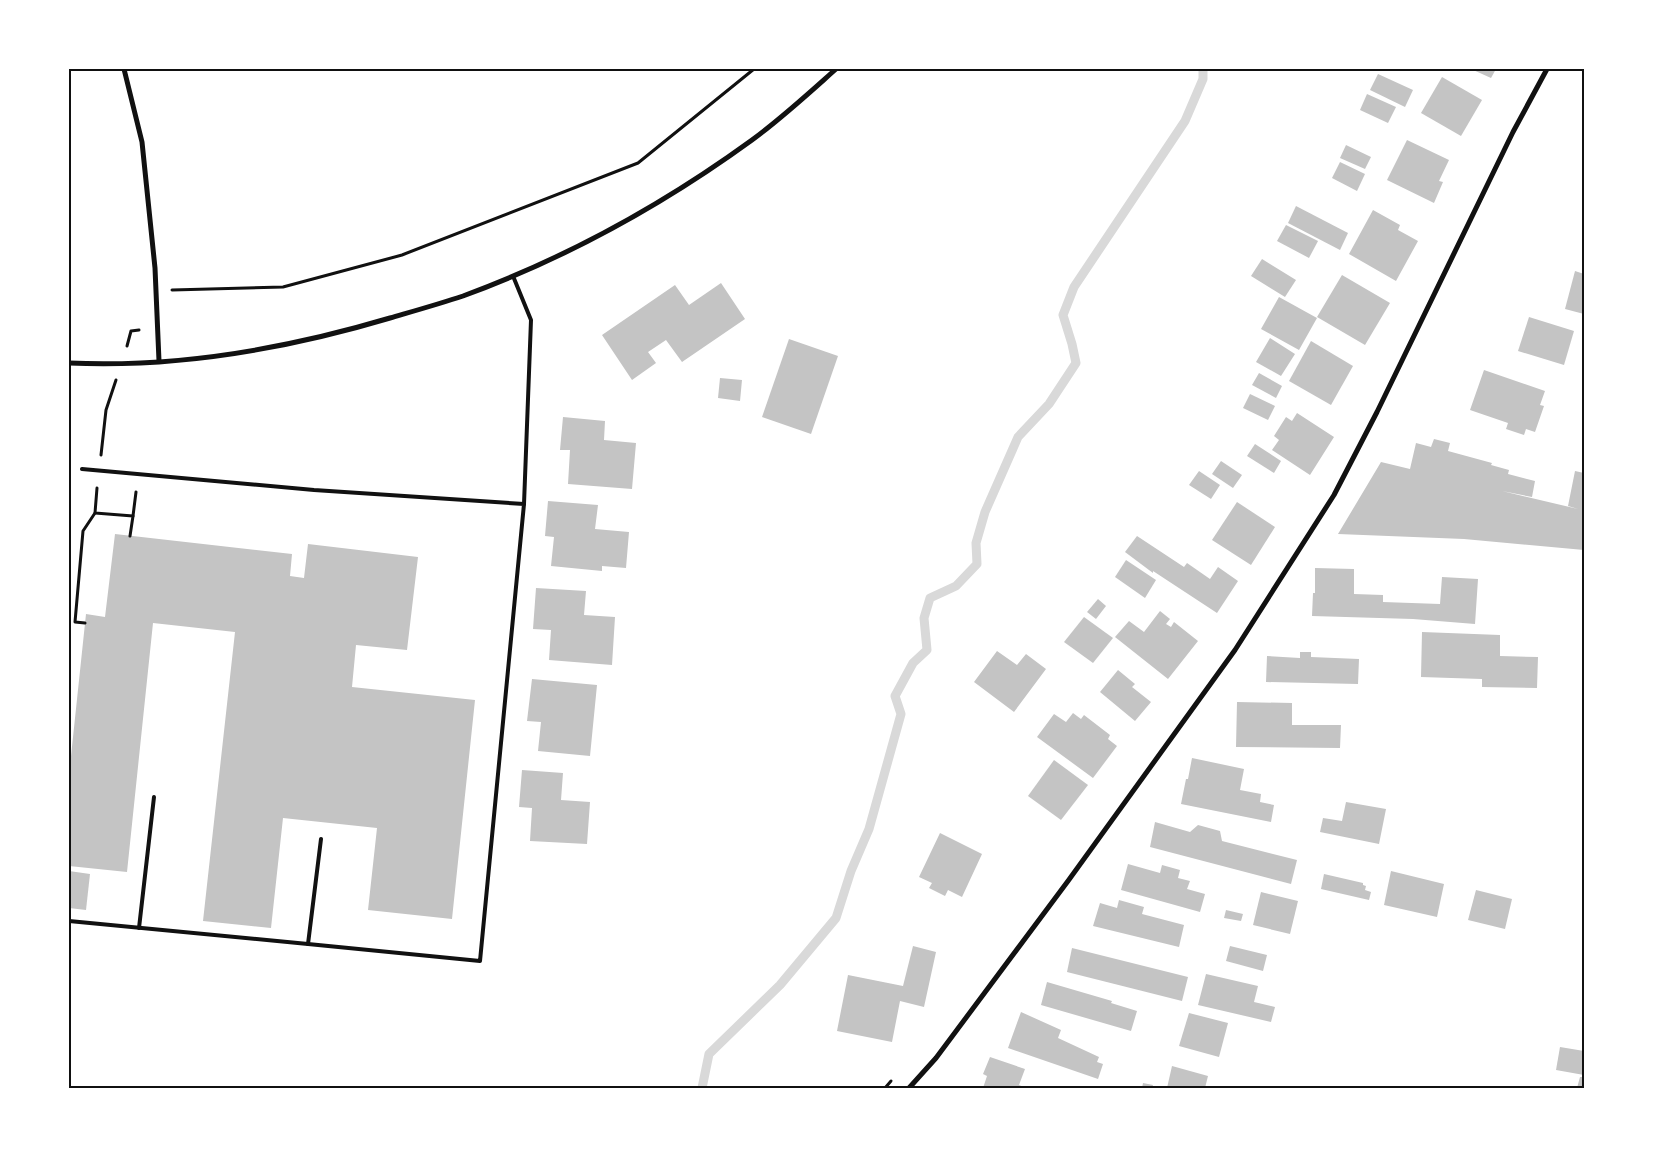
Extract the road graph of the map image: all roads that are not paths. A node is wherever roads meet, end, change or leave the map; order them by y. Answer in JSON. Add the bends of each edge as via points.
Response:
{"nodes":[{"id":1,"x":124,"y":69,"type":"edge"},
{"id":2,"x":836,"y":69,"type":"edge"},
{"id":3,"x":1547,"y":69,"type":"edge"},
{"id":4,"x":513,"y":276,"type":"junction"},
{"id":5,"x":158,"y":361,"type":"junction"},
{"id":6,"x":69,"y":363,"type":"edge"},
{"id":7,"x":82,"y":469,"type":"dead end"},
{"id":8,"x":524,"y":504,"type":"junction"},
{"id":9,"x":154,"y":797,"type":"dead end"},
{"id":10,"x":321,"y":839,"type":"dead end"},
{"id":11,"x":69,"y":921,"type":"edge"},
{"id":12,"x":139,"y":928,"type":"junction"},
{"id":13,"x":308,"y":944,"type":"junction"},
{"id":14,"x":909,"y":1088,"type":"edge"}],
"edges":[{"from":1,"to":5,"type":"street","via":[[142,142],[155,268]]},
{"from":2,"to":4,"type":"street","via":[[787,113],[704,174],[580,245]]},
{"from":3,"to":14,"type":"street","via":[[1334,495],[1234,650],[1068,881],[936,1058]]},
{"from":4,"to":5,"type":"street","via":[[462,296],[340,333],[244,353]]},
{"from":4,"to":8,"type":"lane","via":[[531,320]]},
{"from":5,"to":6,"type":"street"},
{"from":7,"to":8,"type":"lane","via":[[314,490]]},
{"from":8,"to":13,"type":"lane","via":[[480,961]]},
{"from":9,"to":12,"type":"lane"},
{"from":10,"to":13,"type":"lane"},
{"from":11,"to":12,"type":"lane"},
{"from":12,"to":13,"type":"lane"}]}
